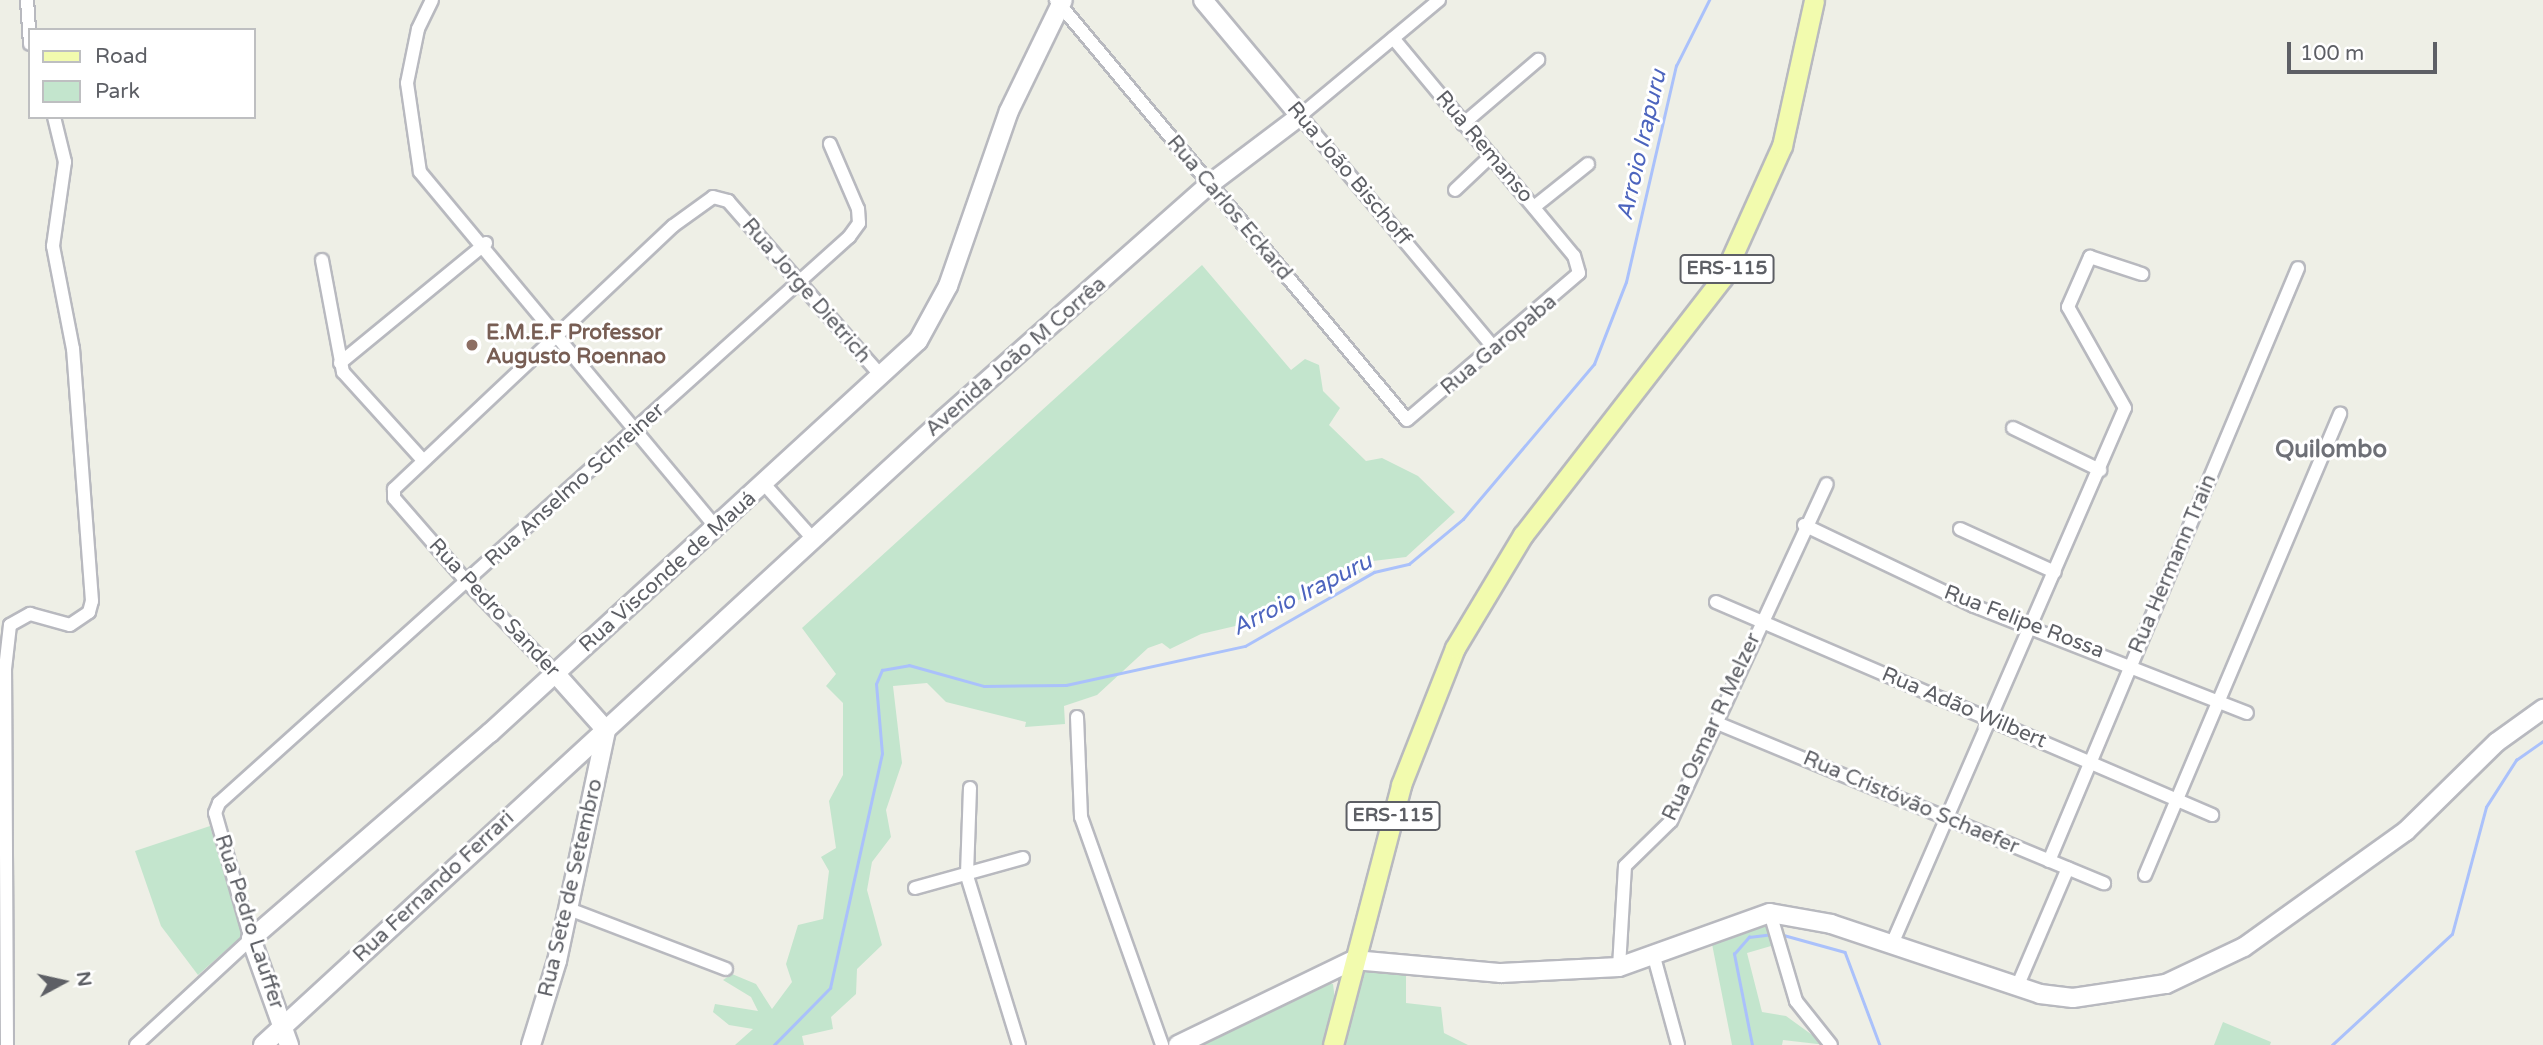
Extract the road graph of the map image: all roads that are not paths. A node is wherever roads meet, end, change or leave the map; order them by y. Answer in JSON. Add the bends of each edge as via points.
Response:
{"nodes":[{"id":1,"x":27,"y":0,"type":"edge"},
{"id":2,"x":432,"y":0,"type":"edge"},
{"id":3,"x":1203,"y":0,"type":"edge"},
{"id":4,"x":1439,"y":0,"type":"edge"},
{"id":5,"x":1814,"y":0,"type":"edge"},
{"id":6,"x":1060,"y":2,"type":"edge"},
{"id":7,"x":29,"y":28,"type":"edge"},
{"id":8,"x":1394,"y":38,"type":"junction"},
{"id":9,"x":1538,"y":60,"type":"dead end"},
{"id":10,"x":1300,"y":116,"type":"junction"},
{"id":11,"x":54,"y":119,"type":"edge"},
{"id":12,"x":1464,"y":124,"type":"junction"},
{"id":13,"x":830,"y":144,"type":"dead end"},
{"id":14,"x":1491,"y":156,"type":"junction"},
{"id":15,"x":1588,"y":164,"type":"dead end"},
{"id":16,"x":1210,"y":184,"type":"junction"},
{"id":17,"x":1455,"y":190,"type":"dead end"},
{"id":18,"x":1534,"y":207,"type":"junction"},
{"id":19,"x":486,"y":243,"type":"junction"},
{"id":20,"x":1574,"y":256,"type":"joint"},
{"id":21,"x":322,"y":260,"type":"dead end"},
{"id":22,"x":2298,"y":268,"type":"dead end"},
{"id":23,"x":2142,"y":274,"type":"dead end"},
{"id":24,"x":797,"y":283,"type":"junction"},
{"id":25,"x":557,"y":339,"type":"junction"},
{"id":26,"x":1494,"y":348,"type":"junction"},
{"id":27,"x":340,"y":363,"type":"junction"},
{"id":28,"x":881,"y":376,"type":"junction"},
{"id":29,"x":2340,"y":414,"type":"dead end"},
{"id":30,"x":1402,"y":416,"type":"joint"},
{"id":31,"x":2013,"y":428,"type":"dead end"},
{"id":32,"x":633,"y":434,"type":"junction"},
{"id":33,"x":422,"y":459,"type":"junction"},
{"id":34,"x":2100,"y":470,"type":"junction"},
{"id":35,"x":1827,"y":484,"type":"dead end"},
{"id":36,"x":765,"y":485,"type":"junction"},
{"id":37,"x":1804,"y":525,"type":"junction"},
{"id":38,"x":716,"y":527,"type":"junction"},
{"id":39,"x":1960,"y":529,"type":"dead end"},
{"id":40,"x":814,"y":540,"type":"junction"},
{"id":41,"x":2055,"y":572,"type":"junction"},
{"id":42,"x":467,"y":582,"type":"junction"},
{"id":43,"x":1716,"y":603,"type":"dead end"},
{"id":44,"x":1760,"y":621,"type":"junction"},
{"id":45,"x":2032,"y":627,"type":"junction"},
{"id":46,"x":2130,"y":664,"type":"junction"},
{"id":47,"x":555,"y":673,"type":"junction"},
{"id":48,"x":2218,"y":701,"type":"junction"},
{"id":49,"x":2543,"y":709,"type":"edge"},
{"id":50,"x":2247,"y":713,"type":"dead end"},
{"id":51,"x":1077,"y":717,"type":"dead end"},
{"id":52,"x":1991,"y":720,"type":"junction"},
{"id":53,"x":1717,"y":723,"type":"junction"},
{"id":54,"x":606,"y":730,"type":"junction"},
{"id":55,"x":2091,"y":762,"type":"junction"},
{"id":56,"x":970,"y":789,"type":"dead end"},
{"id":57,"x":223,"y":799,"type":"joint"},
{"id":58,"x":2177,"y":799,"type":"junction"},
{"id":59,"x":2212,"y":815,"type":"dead end"},
{"id":60,"x":1950,"y":819,"type":"junction"},
{"id":61,"x":1023,"y":858,"type":"dead end"},
{"id":62,"x":2049,"y":860,"type":"junction"},
{"id":63,"x":2068,"y":868,"type":"junction"},
{"id":64,"x":2145,"y":875,"type":"dead end"},
{"id":65,"x":967,"y":876,"type":"junction"},
{"id":66,"x":2104,"y":883,"type":"dead end"},
{"id":67,"x":915,"y":888,"type":"dead end"},
{"id":68,"x":569,"y":909,"type":"junction"},
{"id":69,"x":1772,"y":927,"type":"junction"},
{"id":70,"x":251,"y":939,"type":"junction"},
{"id":71,"x":1892,"y":944,"type":"junction"},
{"id":72,"x":1654,"y":957,"type":"junction"},
{"id":73,"x":1354,"y":960,"type":"junction"},
{"id":74,"x":1619,"y":967,"type":"junction"},
{"id":75,"x":726,"y":969,"type":"dead end"},
{"id":76,"x":2017,"y":987,"type":"junction"},
{"id":77,"x":283,"y":1027,"type":"junction"},
{"id":78,"x":7,"y":1045,"type":"edge"},
{"id":79,"x":136,"y":1045,"type":"edge"},
{"id":80,"x":263,"y":1045,"type":"edge"},
{"id":81,"x":289,"y":1045,"type":"edge"},
{"id":82,"x":531,"y":1045,"type":"edge"},
{"id":83,"x":1019,"y":1045,"type":"edge"},
{"id":84,"x":1162,"y":1045,"type":"edge"},
{"id":85,"x":1178,"y":1045,"type":"edge"},
{"id":86,"x":1333,"y":1045,"type":"edge"},
{"id":87,"x":1678,"y":1045,"type":"edge"},
{"id":88,"x":1831,"y":1045,"type":"edge"}],
"edges":[{"from":1,"to":7,"type":"street"},
{"from":2,"to":19,"type":"street","via":[[409,63],[415,147],[421,172]]},
{"from":3,"to":10,"type":"street","name":"Rua João Bischoff"},
{"from":4,"to":8,"type":"street","name":"Avenida João M Corrêa"},
{"from":5,"to":73,"type":"main road","number":"ERS-115","via":[[1782,146],[1723,277],[1523,535],[1455,648],[1401,785]]},
{"from":6,"to":16,"type":"street","name":"Rua Carlos Eckard"},
{"from":6,"to":28,"type":"street","name":"Rua Visconde de Mauá","via":[[1009,111],[939,308],[918,341]]},
{"from":8,"to":10,"type":"street","name":"Avenida João M Corrêa"},
{"from":8,"to":12,"type":"street","name":"Rua Remanso"},
{"from":9,"to":12,"type":"street"},
{"from":10,"to":16,"type":"street","name":"Avenida João M Corrêa"},
{"from":10,"to":26,"type":"street","name":"Rua João Bischoff"},
{"from":11,"to":78,"type":"street","via":[[65,162],[53,246],[72,349],[92,601],[89,612],[70,625],[30,614],[10,625]]},
{"from":12,"to":14,"type":"street","name":"Rua Remanso"},
{"from":13,"to":24,"type":"street","name":"Rua Anselmo Schreiner","via":[[859,223]]},
{"from":14,"to":17,"type":"street"},
{"from":14,"to":18,"type":"street","name":"Rua Remanso"},
{"from":15,"to":18,"type":"street"},
{"from":16,"to":30,"type":"street","name":"Rua Carlos Eckard"},
{"from":16,"to":40,"type":"street","name":"Avenida João M Corrêa"},
{"from":18,"to":20,"type":"street","name":"Rua Remanso"},
{"from":19,"to":25,"type":"street"},
{"from":19,"to":27,"type":"street"},
{"from":20,"to":26,"type":"street","name":"Rua Garopaba","via":[[1576,279]]},
{"from":21,"to":27,"type":"street"},
{"from":22,"to":46,"type":"street","name":"Rua Hermann Train"},
{"from":23,"to":34,"type":"street","via":[[2090,257],[2068,307],[2125,408]]},
{"from":24,"to":25,"type":"street","name":"Rua Jorge Dietrich","via":[[732,206],[713,197],[695,208]]},
{"from":24,"to":28,"type":"street","name":"Rua Jorge Dietrich"},
{"from":24,"to":32,"type":"street","name":"Rua Anselmo Schreiner"},
{"from":25,"to":32,"type":"street"},
{"from":25,"to":33,"type":"street"},
{"from":26,"to":30,"type":"street","name":"Rua Garopaba","via":[[1412,419]]},
{"from":27,"to":33,"type":"street","via":[[349,381]]},
{"from":28,"to":36,"type":"street","name":"Rua Visconde de Mauá"},
{"from":29,"to":48,"type":"street"},
{"from":31,"to":34,"type":"street"},
{"from":32,"to":38,"type":"street"},
{"from":32,"to":42,"type":"street","name":"Rua Anselmo Schreiner"},
{"from":33,"to":42,"type":"street","name":"Rua Pedro Sander","via":[[398,483],[394,498]]},
{"from":34,"to":41,"type":"street"},
{"from":35,"to":37,"type":"street","name":"Rua Osmar R Melzer"},
{"from":36,"to":38,"type":"street","name":"Rua Visconde de Mauá"},
{"from":36,"to":40,"type":"street"},
{"from":37,"to":44,"type":"street","name":"Rua Osmar R Melzer"},
{"from":37,"to":45,"type":"street","name":"Rua Felipe Rossa"},
{"from":38,"to":47,"type":"street","name":"Rua Visconde de Mauá"},
{"from":39,"to":41,"type":"street"},
{"from":40,"to":54,"type":"street","name":"Avenida João M Corrêa"},
{"from":41,"to":45,"type":"street"},
{"from":42,"to":47,"type":"street","name":"Rua Pedro Sander"},
{"from":42,"to":57,"type":"street","name":"Rua Anselmo Schreiner"},
{"from":43,"to":44,"type":"street","name":"Rua Adão Wilbert"},
{"from":44,"to":52,"type":"street","name":"Rua Adão Wilbert"},
{"from":44,"to":53,"type":"street","name":"Rua Osmar R Melzer"},
{"from":45,"to":46,"type":"street","name":"Rua Felipe Rossa"},
{"from":45,"to":52,"type":"street"},
{"from":46,"to":48,"type":"street","name":"Rua Felipe Rossa"},
{"from":46,"to":55,"type":"street","name":"Rua Hermann Train"},
{"from":47,"to":54,"type":"street","name":"Rua Pedro Sander"},
{"from":47,"to":70,"type":"street","name":"Rua Visconde de Mauá"},
{"from":48,"to":50,"type":"street","name":"Rua Felipe Rossa"},
{"from":48,"to":58,"type":"street"},
{"from":49,"to":76,"type":"street","via":[[2497,742],[2406,831],[2197,974],[2073,998]]},
{"from":51,"to":84,"type":"street","via":[[1081,817]]},
{"from":52,"to":55,"type":"street","name":"Rua Adão Wilbert"},
{"from":52,"to":60,"type":"street"},
{"from":53,"to":60,"type":"street","name":"Rua Cristóvão Schaefer"},
{"from":53,"to":74,"type":"street","name":"Rua Osmar R Melzer","via":[[1671,821],[1625,866]]},
{"from":54,"to":68,"type":"street","name":"Rua Sete de Setembro"},
{"from":54,"to":77,"type":"street","name":"Rua Fernando Ferrari"},
{"from":55,"to":58,"type":"street","name":"Rua Adão Wilbert"},
{"from":55,"to":62,"type":"street","name":"Rua Hermann Train"},
{"from":56,"to":65,"type":"street"},
{"from":57,"to":70,"type":"street","name":"Rua Pedro Lauffer","via":[[215,813]]},
{"from":58,"to":59,"type":"street","name":"Rua Adão Wilbert"},
{"from":58,"to":64,"type":"street"},
{"from":60,"to":62,"type":"street","name":"Rua Cristóvão Schaefer"},
{"from":60,"to":71,"type":"street"},
{"from":61,"to":65,"type":"street"},
{"from":62,"to":63,"type":"street","name":"Rua Cristóvão Schaefer"},
{"from":63,"to":66,"type":"street","name":"Rua Cristóvão Schaefer"},
{"from":63,"to":76,"type":"street"},
{"from":65,"to":67,"type":"street"},
{"from":65,"to":83,"type":"street"},
{"from":68,"to":75,"type":"street"},
{"from":68,"to":82,"type":"street","name":"Rua Sete de Setembro"},
{"from":69,"to":71,"type":"street","via":[[1790,913]]},
{"from":69,"to":72,"type":"street"},
{"from":69,"to":88,"type":"street","via":[[1796,1001]]},
{"from":70,"to":77,"type":"street","name":"Rua Pedro Lauffer"},
{"from":70,"to":79,"type":"street","name":"Rua Visconde de Mauá"},
{"from":71,"to":76,"type":"street"},
{"from":72,"to":74,"type":"street"},
{"from":72,"to":87,"type":"street"},
{"from":73,"to":74,"type":"street","via":[[1501,973]]},
{"from":73,"to":85,"type":"street"},
{"from":73,"to":86,"type":"main road","number":"ERS-115"},
{"from":77,"to":80,"type":"street","name":"Rua Fernando Ferrari"},
{"from":77,"to":81,"type":"street","name":"Rua Pedro Lauffer"}]}
